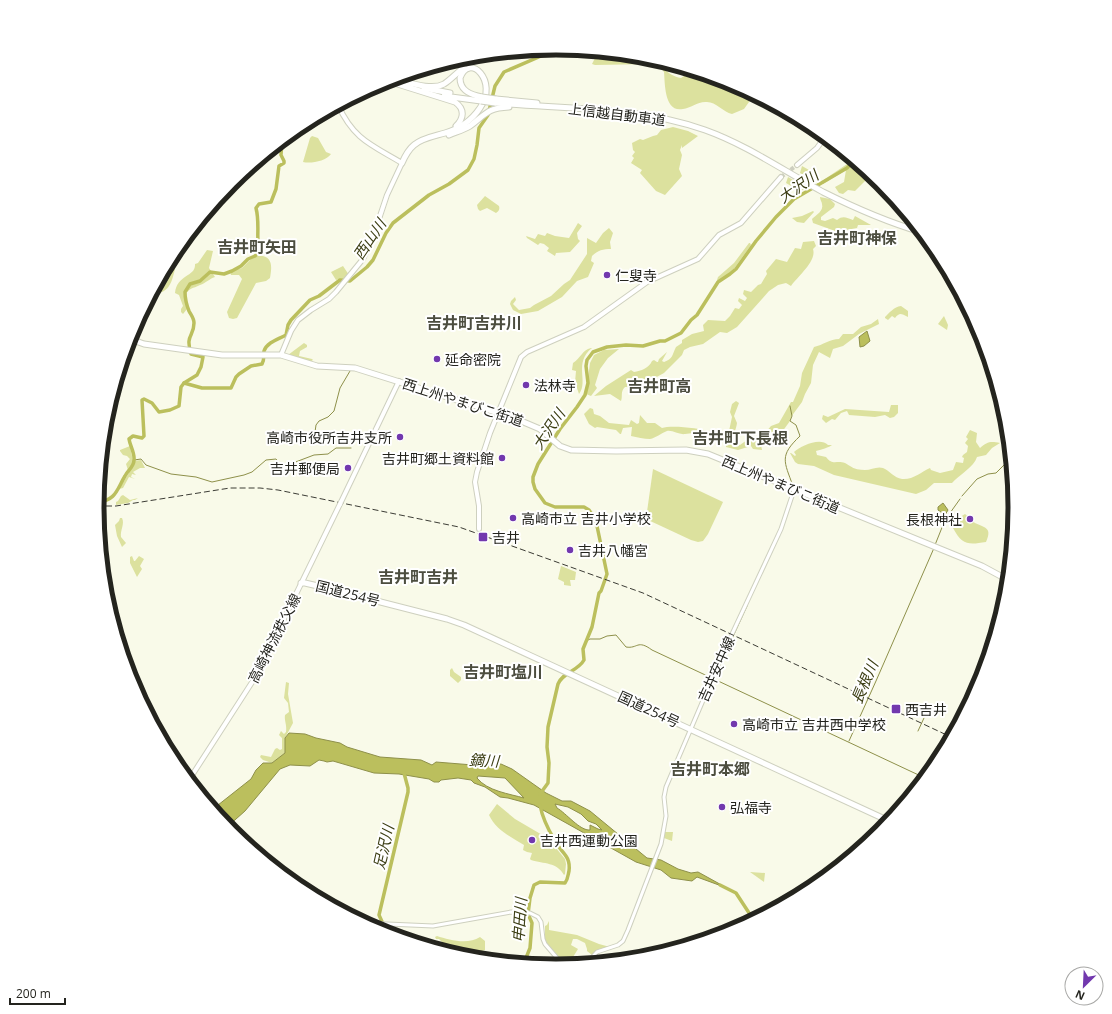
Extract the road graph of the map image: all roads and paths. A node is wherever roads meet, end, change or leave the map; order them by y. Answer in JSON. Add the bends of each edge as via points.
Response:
{"nodes":[{"id":1,"x":401,"y":82,"type":"edge"},
{"id":2,"x":403,"y":82,"type":"edge"},
{"id":3,"x":400,"y":83,"type":"edge"},
{"id":4,"x":481,"y":99,"type":"junction"},
{"id":5,"x":496,"y":102,"type":"junction"},
{"id":6,"x":341,"y":110,"type":"edge"},
{"id":7,"x":447,"y":132,"type":"junction"},
{"id":8,"x":453,"y":133,"type":"junction"},
{"id":9,"x":822,"y":141,"type":"edge"},
{"id":10,"x":410,"y":149,"type":"junction"},
{"id":11,"x":402,"y":163,"type":"junction"},
{"id":12,"x":797,"y":165,"type":"tunnel mouth"},
{"id":13,"x":781,"y":177,"type":"tunnel mouth"},
{"id":14,"x":810,"y":182,"type":"junction"},
{"id":15,"x":824,"y":190,"type":"junction"},
{"id":16,"x":909,"y":225,"type":"edge"},
{"id":17,"x":913,"y":229,"type":"edge"},
{"id":18,"x":136,"y":341,"type":"edge"},
{"id":19,"x":281,"y":355,"type":"junction"},
{"id":20,"x":398,"y":381,"type":"junction"},
{"id":21,"x":499,"y":413,"type":"junction"},
{"id":22,"x":794,"y":490,"type":"junction"},
{"id":23,"x":479,"y":529,"type":"dead end"},
{"id":24,"x":1002,"y":577,"type":"edge"},
{"id":25,"x":301,"y":583,"type":"junction"},
{"id":26,"x":562,"y":671,"type":"junction"},
{"id":27,"x":691,"y":730,"type":"junction"},
{"id":28,"x":192,"y":775,"type":"edge"},
{"id":29,"x":883,"y":820,"type":"edge"},
{"id":30,"x":380,"y":924,"type":"edge"},
{"id":31,"x":592,"y":957,"type":"edge"},
{"id":32,"x":558,"y":959,"type":"edge"}],
"edges":[{"from":1,"to":4,"type":"highway","name":"上信越自動車道"},
{"from":2,"to":8,"type":"highway","via":[[438,86],[467,66],[482,70],[489,86],[486,104],[473,119]]},
{"from":3,"to":7,"type":"highway","via":[[458,104],[462,112],[461,120]]},
{"from":4,"to":5,"type":"highway","name":"上信越自動車道","bridge":true},
{"from":4,"to":7,"type":"highway","via":[[462,86],[460,78],[465,70],[473,68],[482,74],[486,87],[485,98],[471,118]]},
{"from":5,"to":8,"type":"highway","via":[[470,125]]},
{"from":5,"to":14,"type":"highway","name":"上信越自動車道","via":[[631,113],[666,119],[721,136]]},
{"from":5,"to":14,"type":"highway","name":"上信越自動車道","via":[[626,109],[685,121],[737,141]]},
{"from":6,"to":11,"type":"main road","via":[[358,136]]},
{"from":7,"to":10,"type":"highway","via":[[422,140]]},
{"from":8,"to":10,"type":"highway"},
{"from":9,"to":12,"type":"main road"},
{"from":10,"to":11,"type":"highway"},
{"from":11,"to":19,"type":"main road","via":[[387,195],[366,254],[329,299],[298,320]]},
{"from":13,"to":21,"type":"main road","via":[[741,223],[719,235],[698,259],[647,282],[584,327],[522,355],[517,362]]},
{"from":14,"to":15,"type":"highway","name":"上信越自動車道"},
{"from":15,"to":16,"type":"highway","name":"上信越自動車道"},
{"from":15,"to":17,"type":"highway","name":"上信越自動車道","via":[[872,215]]},
{"from":18,"to":19,"type":"highway","name":"西上州やまびこ街道","via":[[222,355]]},
{"from":19,"to":20,"type":"highway","name":"西上州やまびこ街道","via":[[313,366],[354,368]]},
{"from":20,"to":21,"type":"highway","name":"西上州やまびこ街道"},
{"from":20,"to":25,"type":"main road","name":"高崎神流秩父線"},
{"from":21,"to":22,"type":"highway","name":"西上州やまびこ街道","via":[[540,429],[564,448],[571,450],[702,452]]},
{"from":21,"to":23,"type":"main road","via":[[485,446],[475,480]]},
{"from":22,"to":24,"type":"highway","name":"西上州やまびこ街道","via":[[982,566]]},
{"from":22,"to":27,"type":"main road","name":"吉井安中線","via":[[781,528]]},
{"from":25,"to":26,"type":"highway","name":"国道254号","via":[[447,622]]},
{"from":25,"to":26,"type":"highway","name":"国道254号","via":[[399,605],[447,619]]},
{"from":25,"to":28,"type":"main road","name":"高崎神流秩父線","via":[[256,676]]},
{"from":26,"to":27,"type":"highway","name":"国道254号"},
{"from":27,"to":29,"type":"highway","name":"国道254号"},
{"from":27,"to":31,"type":"main road","name":"吉井安中線","via":[[665,790],[666,812],[658,854],[623,941],[614,948],[597,952]]},
{"from":30,"to":32,"type":"main road","via":[[433,926],[510,912],[525,912],[538,917],[545,944]]}]}
